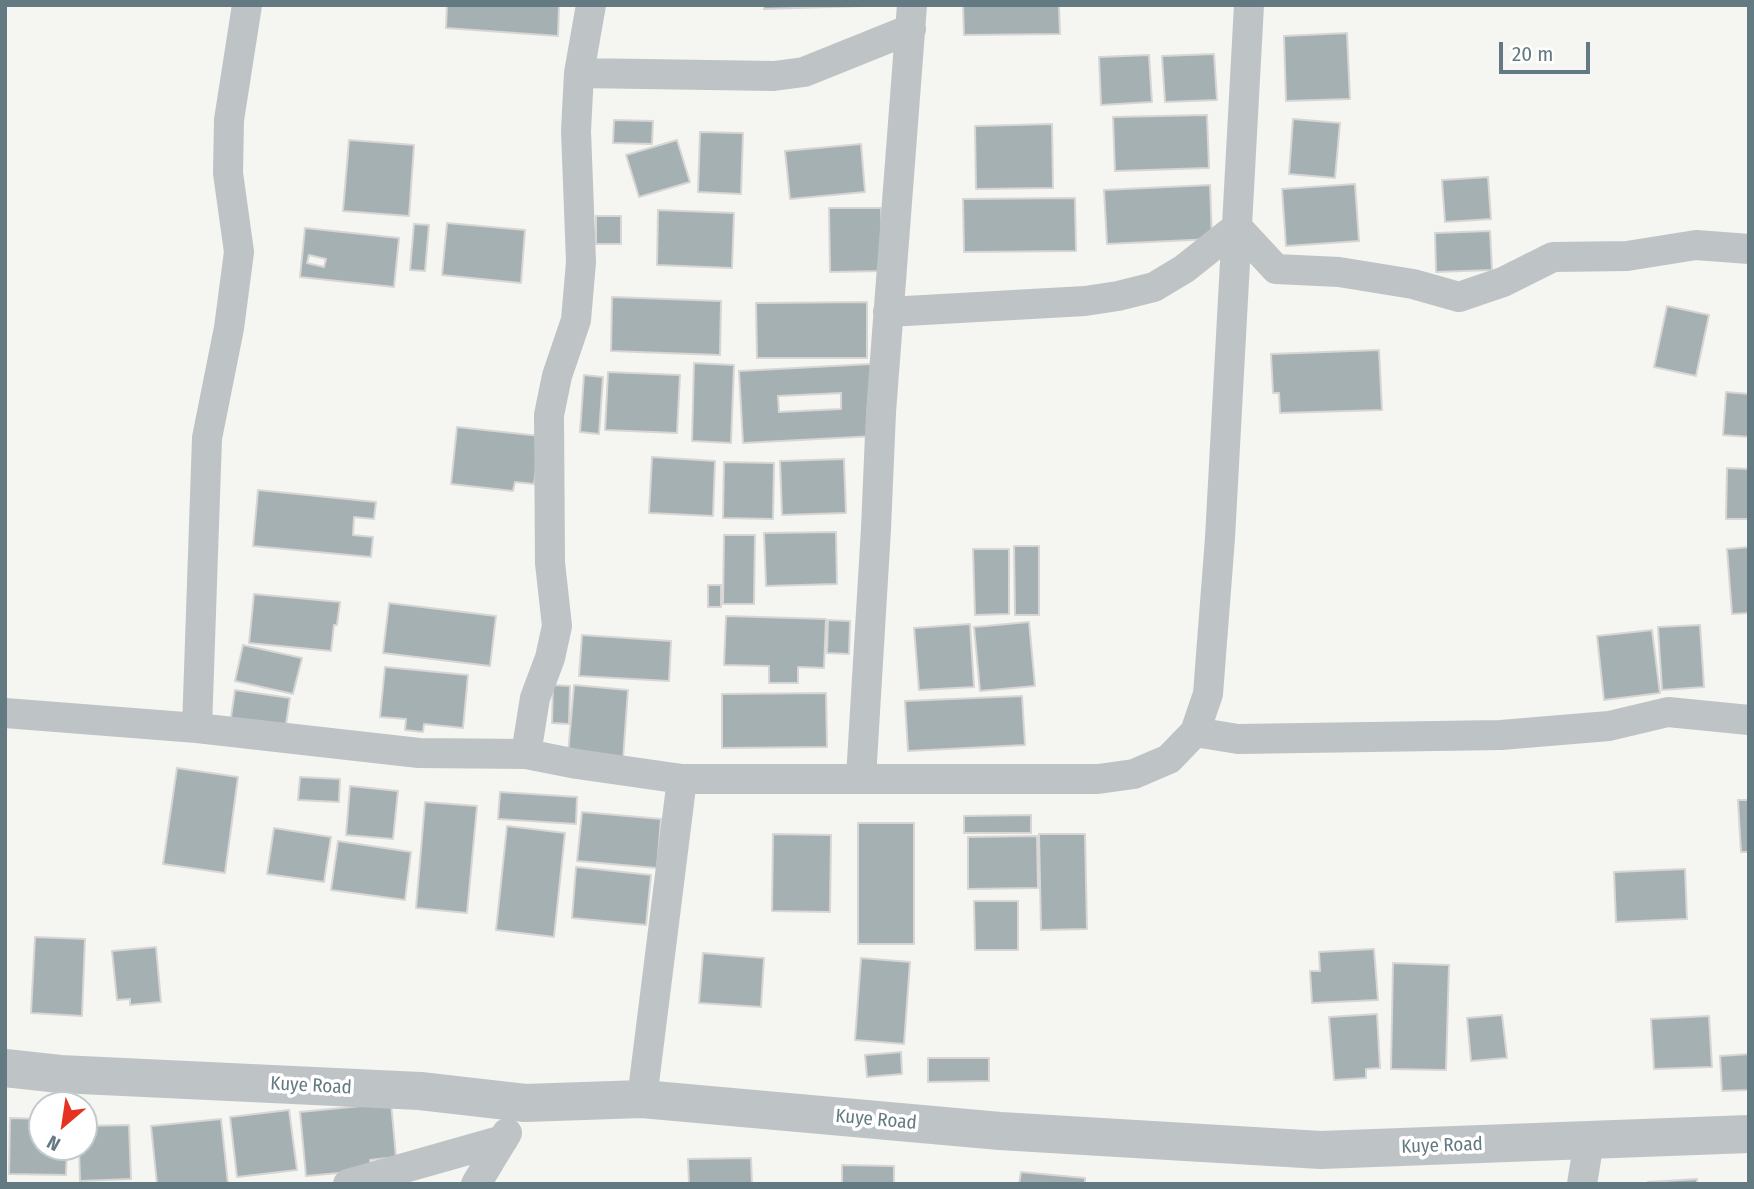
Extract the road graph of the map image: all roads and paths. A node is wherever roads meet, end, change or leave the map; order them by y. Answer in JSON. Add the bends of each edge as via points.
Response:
{"nodes":[{"id":1,"x":247,"y":5,"type":"edge"},
{"id":2,"x":591,"y":5,"type":"edge"},
{"id":3,"x":1249,"y":5,"type":"edge"},
{"id":4,"x":911,"y":17,"type":"edge"},
{"id":5,"x":579,"y":73,"type":"junction"},
{"id":6,"x":1237,"y":227,"type":"junction"},
{"id":7,"x":1749,"y":249,"type":"edge"},
{"id":8,"x":888,"y":312,"type":"junction"},
{"id":9,"x":5,"y":713,"type":"edge"},
{"id":10,"x":1749,"y":720,"type":"edge"},
{"id":11,"x":197,"y":728,"type":"junction"},
{"id":12,"x":1195,"y":732,"type":"junction"},
{"id":13,"x":526,"y":754,"type":"junction"},
{"id":14,"x":861,"y":778,"type":"junction"},
{"id":15,"x":682,"y":779,"type":"junction"},
{"id":16,"x":5,"y":1068,"type":"edge"},
{"id":17,"x":642,"y":1099,"type":"junction"},
{"id":18,"x":525,"y":1103,"type":"junction"},
{"id":19,"x":1749,"y":1134,"type":"edge"},
{"id":20,"x":503,"y":1140,"type":"junction"},
{"id":21,"x":1589,"y":1141,"type":"junction"},
{"id":22,"x":348,"y":1184,"type":"edge"},
{"id":23,"x":476,"y":1184,"type":"edge"},
{"id":24,"x":1582,"y":1184,"type":"edge"}],
"edges":[{"from":1,"to":11,"type":"street","via":[[229,120],[228,173],[239,252],[207,438]]},
{"from":2,"to":5,"type":"street"},
{"from":3,"to":6,"type":"street"},
{"from":4,"to":5,"type":"street","via":[[804,72],[774,76]]},
{"from":4,"to":8,"type":"street"},
{"from":5,"to":13,"type":"street","via":[[576,131],[581,262],[576,320],[549,415],[550,563],[557,626],[535,698]]},
{"from":6,"to":7,"type":"street","via":[[1276,269],[1339,272],[1413,284],[1459,298],[1553,257],[1628,256],[1696,245]]},
{"from":6,"to":8,"type":"street","via":[[1154,287],[1118,296]]},
{"from":6,"to":12,"type":"street","via":[[1208,694]]},
{"from":8,"to":14,"type":"street"},
{"from":9,"to":11,"type":"street"},
{"from":10,"to":12,"type":"street","via":[[1668,712],[1609,726],[1501,734],[1238,739]]},
{"from":11,"to":13,"type":"street","via":[[419,753]]},
{"from":12,"to":14,"type":"street","via":[[1169,759],[1134,774],[1110,778]]},
{"from":13,"to":15,"type":"street"},
{"from":14,"to":15,"type":"street"},
{"from":15,"to":17,"type":"street"},
{"from":16,"to":18,"type":"street","name":"Kuye Road","via":[[420,1091]]},
{"from":17,"to":18,"type":"street","name":"Kuye Road"},
{"from":17,"to":21,"type":"street","name":"Kuye Road","via":[[1000,1131],[1321,1150]]},
{"from":18,"to":20,"type":"street"},
{"from":19,"to":21,"type":"street","name":"Kuye Road"},
{"from":20,"to":22,"type":"street"},
{"from":20,"to":23,"type":"street"},
{"from":21,"to":24,"type":"street"}]}
